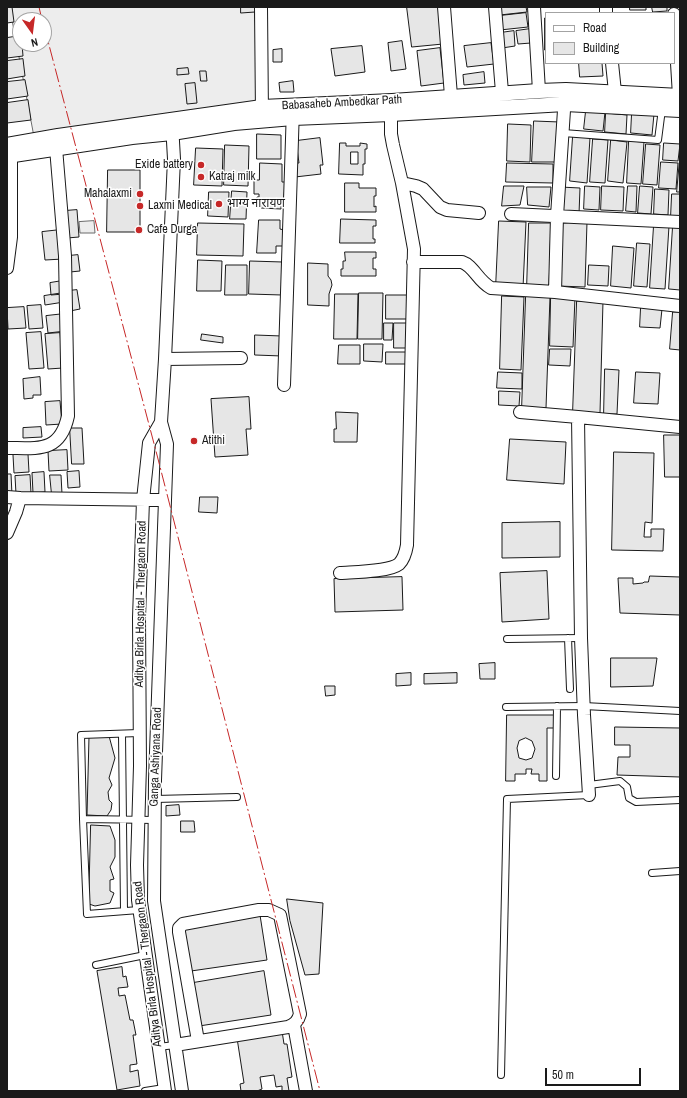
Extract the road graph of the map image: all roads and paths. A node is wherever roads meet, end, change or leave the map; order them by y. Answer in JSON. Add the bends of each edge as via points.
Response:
{"nodes":[{"id":1,"x":261,"y":7,"type":"edge"},
{"id":2,"x":444,"y":7,"type":"edge"},
{"id":3,"x":495,"y":7,"type":"edge"},
{"id":4,"x":534,"y":7,"type":"edge"},
{"id":5,"x":675,"y":28,"type":"edge"},
{"id":6,"x":612,"y":64,"type":"edge"},
{"id":7,"x":539,"y":91,"type":"junction"},
{"id":8,"x":502,"y":92,"type":"junction"},
{"id":9,"x":615,"y":92,"type":"junction"},
{"id":10,"x":451,"y":96,"type":"junction"},
{"id":11,"x":680,"y":96,"type":"edge"},
{"id":12,"x":565,"y":97,"type":"junction"},
{"id":13,"x":391,"y":108,"type":"junction"},
{"id":14,"x":662,"y":109,"type":"junction"},
{"id":15,"x":680,"y":110,"type":"edge"},
{"id":16,"x":293,"y":112,"type":"junction"},
{"id":17,"x":262,"y":114,"type":"junction"},
{"id":18,"x":172,"y":126,"type":"junction"},
{"id":19,"x":563,"y":133,"type":"junction"},
{"id":20,"x":56,"y":148,"type":"junction"},
{"id":21,"x":8,"y":152,"type":"edge"},
{"id":22,"x":402,"y":183,"type":"junction"},
{"id":23,"x":479,"y":213,"type":"dead end"},
{"id":24,"x":511,"y":214,"type":"dead end"},
{"id":25,"x":557,"y":216,"type":"junction"},
{"id":26,"x":680,"y":222,"type":"edge"},
{"id":27,"x":413,"y":262,"type":"junction"},
{"id":28,"x":7,"y":268,"type":"edge"},
{"id":29,"x":555,"y":292,"type":"junction"},
{"id":30,"x":680,"y":306,"type":"edge"},
{"id":31,"x":241,"y":358,"type":"dead end"},
{"id":32,"x":165,"y":359,"type":"junction"},
{"id":33,"x":284,"y":385,"type":"dead end"},
{"id":34,"x":520,"y":412,"type":"dead end"},
{"id":35,"x":578,"y":417,"type":"junction"},
{"id":36,"x":160,"y":422,"type":"junction"},
{"id":37,"x":680,"y":427,"type":"edge"},
{"id":38,"x":7,"y":448,"type":"edge"},
{"id":39,"x":7,"y":497,"type":"edge"},
{"id":40,"x":20,"y":498,"type":"junction"},
{"id":41,"x":142,"y":500,"type":"junction"},
{"id":42,"x":165,"y":500,"type":"junction"},
{"id":43,"x":7,"y":533,"type":"edge"},
{"id":44,"x":340,"y":573,"type":"dead end"},
{"id":45,"x":568,"y":638,"type":"junction"},
{"id":46,"x":581,"y":638,"type":"junction"},
{"id":47,"x":507,"y":639,"type":"dead end"},
{"id":48,"x":570,"y":689,"type":"dead end"},
{"id":49,"x":557,"y":706,"type":"junction"},
{"id":50,"x":584,"y":706,"type":"junction"},
{"id":51,"x":506,"y":707,"type":"dead end"},
{"id":52,"x":680,"y":711,"type":"edge"},
{"id":53,"x":140,"y":733,"type":"junction"},
{"id":54,"x":122,"y":734,"type":"junction"},
{"id":55,"x":556,"y":776,"type":"dead end"},
{"id":56,"x":589,"y":790,"type":"junction"},
{"id":57,"x":237,"y":797,"type":"dead end"},
{"id":58,"x":155,"y":799,"type":"junction"},
{"id":59,"x":680,"y":800,"type":"edge"},
{"id":60,"x":122,"y":819,"type":"junction"},
{"id":61,"x":138,"y":819,"type":"junction"},
{"id":62,"x":83,"y":820,"type":"junction"},
{"id":63,"x":155,"y":820,"type":"junction"},
{"id":64,"x":680,"y":871,"type":"edge"},
{"id":65,"x":652,"y":872,"type":"dead end"},
{"id":66,"x":139,"y":910,"type":"junction"},
{"id":67,"x":124,"y":911,"type":"junction"},
{"id":68,"x":145,"y":956,"type":"junction"},
{"id":69,"x":96,"y":964,"type":"dead end"},
{"id":70,"x":294,"y":1025,"type":"junction"},
{"id":71,"x":198,"y":1041,"type":"junction"},
{"id":72,"x":175,"y":1045,"type":"junction"},
{"id":73,"x":158,"y":1047,"type":"junction"},
{"id":74,"x":501,"y":1075,"type":"dead end"},
{"id":75,"x":164,"y":1089,"type":"edge"},
{"id":76,"x":145,"y":1091,"type":"edge"},
{"id":77,"x":182,"y":1091,"type":"edge"},
{"id":78,"x":306,"y":1091,"type":"edge"}],
"edges":[{"from":1,"to":17,"type":"street"},
{"from":2,"to":10,"type":"street"},
{"from":3,"to":8,"type":"street"},
{"from":4,"to":7,"type":"street"},
{"from":5,"to":11,"type":"street"},
{"from":6,"to":9,"type":"street"},
{"from":7,"to":8,"type":"street","name":"Babasaheb Ambedkar Path"},
{"from":7,"to":12,"type":"street","name":"Babasaheb Ambedkar Path"},
{"from":8,"to":10,"type":"street","name":"Babasaheb Ambedkar Path"},
{"from":9,"to":11,"type":"street","name":"Babasaheb Ambedkar Path"},
{"from":9,"to":12,"type":"street","name":"Babasaheb Ambedkar Path"},
{"from":10,"to":13,"type":"street","name":"Babasaheb Ambedkar Path"},
{"from":12,"to":13,"type":"street","name":"Babasaheb Ambedkar Path"},
{"from":12,"to":14,"type":"street","name":"Babasaheb Ambedkar Path"},
{"from":12,"to":19,"type":"street"},
{"from":13,"to":16,"type":"street","name":"Babasaheb Ambedkar Path"},
{"from":13,"to":22,"type":"street","via":[[392,140]]},
{"from":14,"to":15,"type":"street","name":"Babasaheb Ambedkar Path"},
{"from":14,"to":19,"type":"lane","via":[[658,140]]},
{"from":16,"to":17,"type":"street","name":"Babasaheb Ambedkar Path"},
{"from":16,"to":33,"type":"street"},
{"from":17,"to":18,"type":"street","name":"Babasaheb Ambedkar Path","via":[[234,123]]},
{"from":18,"to":20,"type":"street","name":"Babasaheb Ambedkar Path","via":[[132,136]]},
{"from":18,"to":21,"type":"street","name":"Babasaheb Ambedkar Path","via":[[58,136]]},
{"from":18,"to":32,"type":"street","name":"Aditya Birla Hospital - Thergaon Road","via":[[173,166]]},
{"from":19,"to":25,"type":"street"},
{"from":20,"to":21,"type":"street","name":"Babasaheb Ambedkar Path"},
{"from":20,"to":38,"type":"street","via":[[65,256],[68,416],[64,430],[50,445],[39,448]]},
{"from":21,"to":28,"type":"street","via":[[11,237]]},
{"from":22,"to":23,"type":"street","via":[[423,189],[440,207],[447,210]]},
{"from":22,"to":27,"type":"street","via":[[414,249]]},
{"from":24,"to":25,"type":"street"},
{"from":25,"to":26,"type":"street"},
{"from":25,"to":29,"type":"street"},
{"from":27,"to":29,"type":"street","via":[[462,262],[468,264],[484,284],[491,288]]},
{"from":27,"to":44,"type":"street","via":[[407,544],[404,556],[398,564],[388,569]]},
{"from":29,"to":30,"type":"street"},
{"from":31,"to":32,"type":"street"},
{"from":32,"to":36,"type":"street","name":"Aditya Birla Hospital - Thergaon Road"},
{"from":34,"to":35,"type":"street"},
{"from":35,"to":37,"type":"street"},
{"from":35,"to":46,"type":"street"},
{"from":36,"to":41,"type":"street","name":"Aditya Birla Hospital - Thergaon Road","via":[[149,443]]},
{"from":36,"to":42,"type":"street","name":"Ganga Ashiyana Road","via":[[167,444]]},
{"from":39,"to":40,"type":"street"},
{"from":40,"to":41,"type":"street"},
{"from":40,"to":43,"type":"street"},
{"from":41,"to":42,"type":"street"},
{"from":41,"to":53,"type":"street","name":"Aditya Birla Hospital - Thergaon Road"},
{"from":42,"to":58,"type":"street","name":"Ganga Ashiyana Road"},
{"from":45,"to":46,"type":"lane"},
{"from":45,"to":47,"type":"lane"},
{"from":45,"to":48,"type":"lane"},
{"from":46,"to":50,"type":"street"},
{"from":49,"to":50,"type":"lane"},
{"from":49,"to":51,"type":"lane"},
{"from":49,"to":55,"type":"lane"},
{"from":50,"to":52,"type":"lane"},
{"from":50,"to":56,"type":"street"},
{"from":53,"to":54,"type":"lane"},
{"from":53,"to":61,"type":"street","name":"Aditya Birla Hospital - Thergaon Road"},
{"from":54,"to":60,"type":"lane"},
{"from":54,"to":62,"type":"lane","via":[[81,735]]},
{"from":56,"to":59,"type":"lane","via":[[620,781],[627,787],[629,798],[636,802]]},
{"from":56,"to":74,"type":"lane","via":[[507,800]]},
{"from":57,"to":58,"type":"lane"},
{"from":58,"to":63,"type":"street","name":"Ganga Ashiyana Road"},
{"from":60,"to":61,"type":"lane"},
{"from":60,"to":62,"type":"lane"},
{"from":60,"to":67,"type":"lane"},
{"from":61,"to":63,"type":"lane"},
{"from":61,"to":66,"type":"street","name":"Aditya Birla Hospital - Thergaon Road"},
{"from":62,"to":67,"type":"lane","via":[[87,914]]},
{"from":63,"to":72,"type":"street","name":"Ganga Ashiyana Road","via":[[154,900]]},
{"from":64,"to":65,"type":"lane"},
{"from":66,"to":67,"type":"lane"},
{"from":66,"to":68,"type":"street","name":"Aditya Birla Hospital - Thergaon Road"},
{"from":68,"to":69,"type":"lane"},
{"from":68,"to":73,"type":"street","name":"Aditya Birla Hospital - Thergaon Road"},
{"from":70,"to":71,"type":"street"},
{"from":70,"to":71,"type":"street","via":[[300,1014],[280,915],[269,910],[259,910],[183,924],[179,928]]},
{"from":70,"to":78,"type":"street"},
{"from":71,"to":72,"type":"street"},
{"from":72,"to":73,"type":"lane"},
{"from":72,"to":77,"type":"street","name":"Ganga Ashiyana Road"},
{"from":73,"to":75,"type":"street","name":"Aditya Birla Hospital - Thergaon Road"},
{"from":75,"to":76,"type":"lane"}]}
